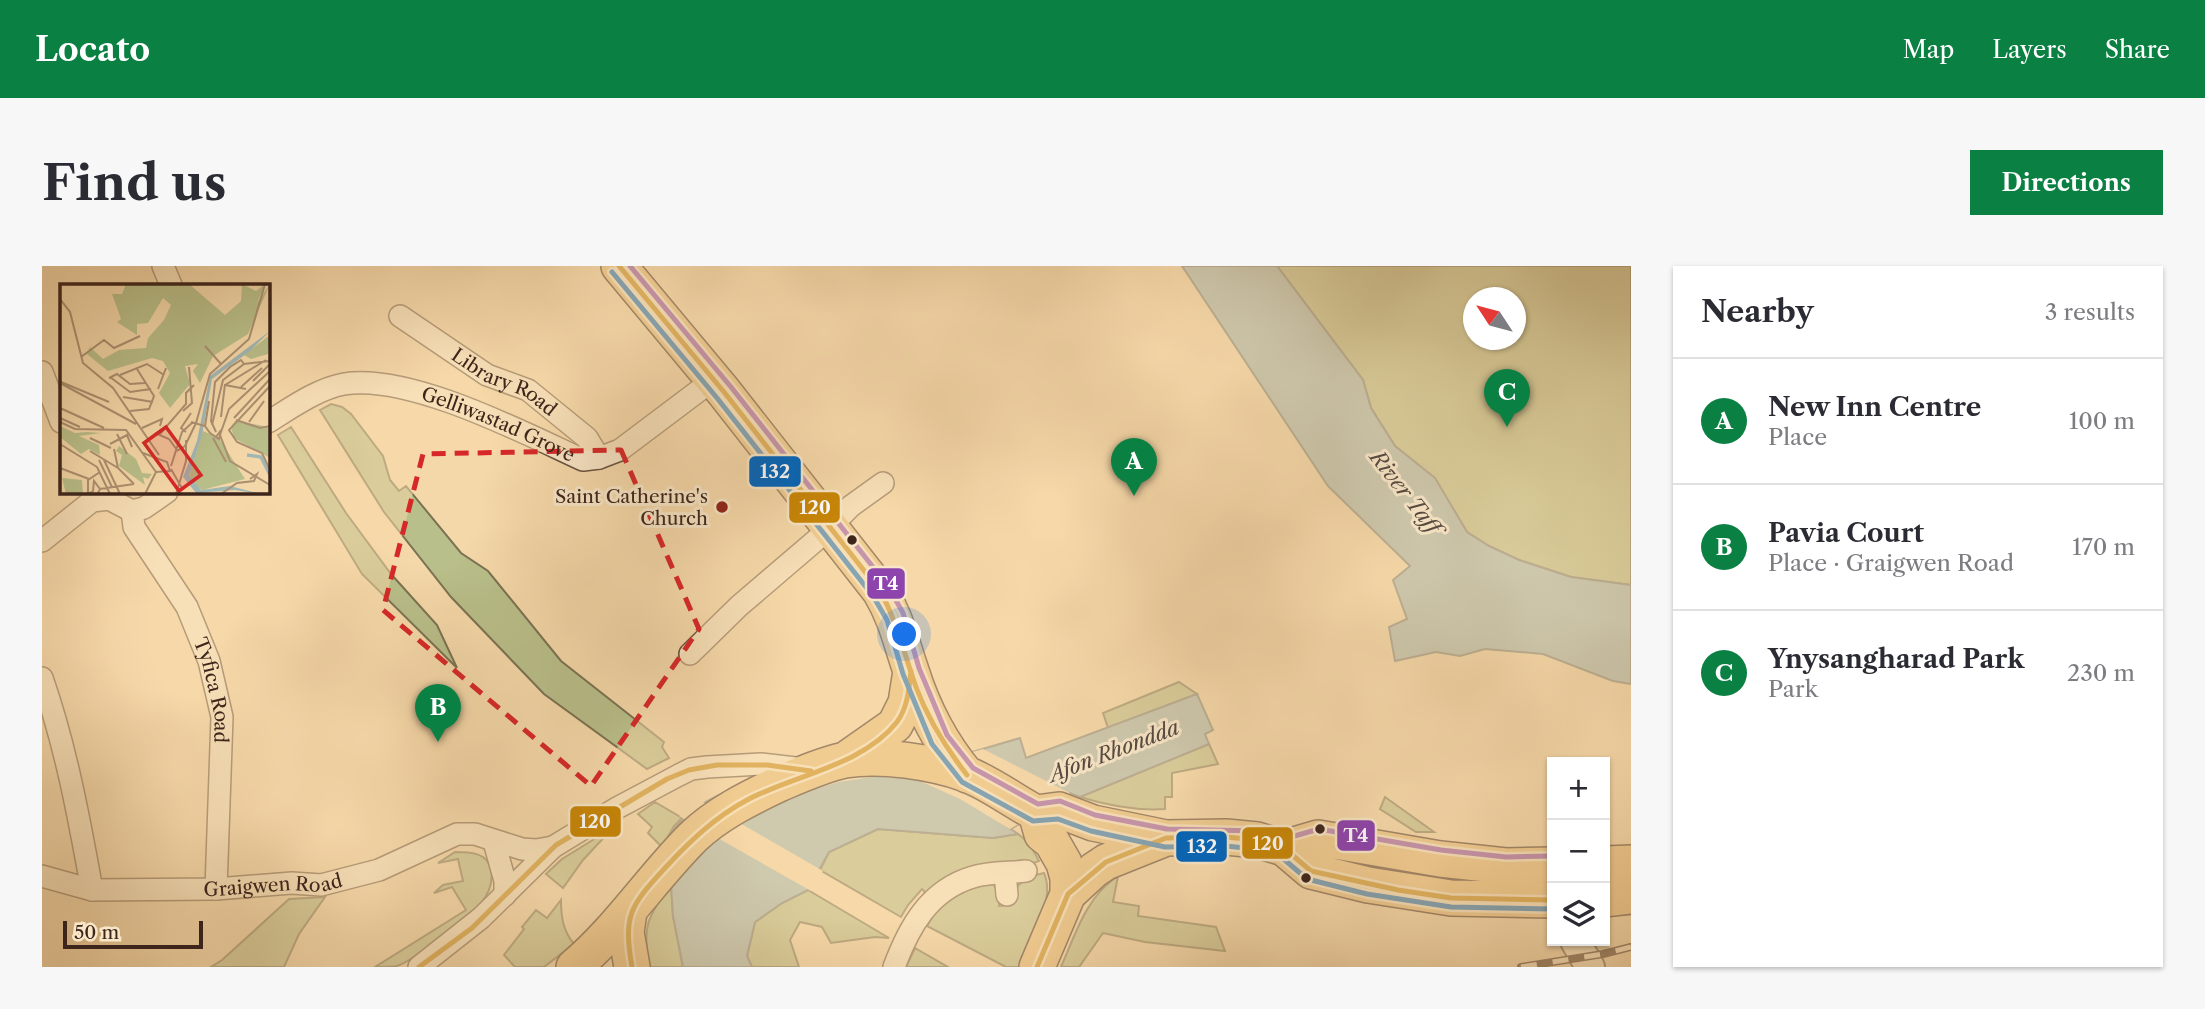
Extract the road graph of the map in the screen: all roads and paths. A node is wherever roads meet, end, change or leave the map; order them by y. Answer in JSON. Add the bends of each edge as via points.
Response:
{"nodes":[{"id":1,"x":163,"y":266,"type":"edge"},
{"id":2,"x":619,"y":266,"type":"edge"},
{"id":3,"x":171,"y":284,"type":"edge"},
{"id":4,"x":400,"y":316,"type":"dead end"},
{"id":5,"x":42,"y":372,"type":"edge"},
{"id":6,"x":713,"y":380,"type":"junction"},
{"id":7,"x":60,"y":419,"type":"edge"},
{"id":8,"x":270,"y":421,"type":"edge"},
{"id":9,"x":599,"y":458,"type":"junction"},
{"id":10,"x":883,"y":483,"type":"dead end"},
{"id":11,"x":164,"y":494,"type":"edge"},
{"id":12,"x":106,"y":495,"type":"edge"},
{"id":13,"x":132,"y":511,"type":"junction"},
{"id":14,"x":830,"y":528,"type":"junction"},
{"id":15,"x":42,"y":541,"type":"edge"},
{"id":16,"x":690,"y":654,"type":"dead end"},
{"id":17,"x":911,"y":671,"type":"junction"},
{"id":18,"x":42,"y":678,"type":"edge"},
{"id":19,"x":853,"y":755,"type":"junction"},
{"id":20,"x":960,"y":766,"type":"junction"},
{"id":21,"x":799,"y":768,"type":"junction"},
{"id":22,"x":1036,"y":814,"type":"junction"},
{"id":23,"x":1166,"y":838,"type":"junction"},
{"id":24,"x":494,"y":842,"type":"junction"},
{"id":25,"x":553,"y":847,"type":"junction"},
{"id":26,"x":1284,"y":848,"type":"junction"},
{"id":27,"x":1631,"y":863,"type":"edge"},
{"id":28,"x":1610,"y":864,"type":"edge"},
{"id":29,"x":1547,"y":865,"type":"edge"},
{"id":30,"x":1506,"y":866,"type":"junction"},
{"id":31,"x":1026,"y":871,"type":"dead end"},
{"id":32,"x":1004,"y":873,"type":"junction"},
{"id":33,"x":42,"y":876,"type":"edge"},
{"id":34,"x":216,"y":889,"type":"junction"},
{"id":35,"x":92,"y":890,"type":"junction"},
{"id":36,"x":1068,"y":894,"type":"junction"},
{"id":37,"x":505,"y":895,"type":"junction"},
{"id":38,"x":1007,"y":895,"type":"dead end"},
{"id":39,"x":1631,"y":896,"type":"edge"},
{"id":40,"x":1610,"y":899,"type":"edge"},
{"id":41,"x":1547,"y":902,"type":"edge"},
{"id":42,"x":1547,"y":903,"type":"edge"},
{"id":43,"x":629,"y":912,"type":"junction"},
{"id":44,"x":1578,"y":946,"type":"edge"},
{"id":45,"x":585,"y":957,"type":"edge"},
{"id":46,"x":419,"y":967,"type":"edge"},
{"id":47,"x":632,"y":967,"type":"edge"},
{"id":48,"x":894,"y":967,"type":"edge"},
{"id":49,"x":1037,"y":967,"type":"edge"},
{"id":50,"x":1590,"y":967,"type":"edge"}],
"edges":[{"from":1,"to":3,"type":"street"},
{"from":2,"to":6,"type":"main road"},
{"from":4,"to":9,"type":"street","name":"Library Road","via":[[487,375],[528,390],[587,438]]},
{"from":5,"to":7,"type":"street"},
{"from":6,"to":9,"type":"street","name":"Gelliwastad Grove","via":[[620,450]]},
{"from":6,"to":14,"type":"main road"},
{"from":8,"to":9,"type":"street","name":"Gelliwastad Grove","via":[[323,391],[361,383],[442,400],[583,460]]},
{"from":10,"to":14,"type":"street"},
{"from":11,"to":13,"type":"street"},
{"from":12,"to":13,"type":"street"},
{"from":12,"to":15,"type":"street"},
{"from":13,"to":34,"type":"street","name":"Tyfica Road","via":[[134,527],[187,607],[209,661],[222,717]]},
{"from":14,"to":16,"type":"street"},
{"from":14,"to":17,"type":"main road","via":[[895,616]]},
{"from":17,"to":19,"type":"main road","via":[[902,715]]},
{"from":17,"to":20,"type":"main road","via":[[939,739]]},
{"from":18,"to":35,"type":"street","via":[[73,786]]},
{"from":19,"to":20,"type":"main road"},
{"from":19,"to":21,"type":"main road"},
{"from":20,"to":22,"type":"main road"},
{"from":21,"to":25,"type":"street","via":[[761,764],[691,769]]},
{"from":21,"to":43,"type":"main road","via":[[699,831]]},
{"from":22,"to":23,"type":"main road","via":[[1059,810]]},
{"from":22,"to":36,"type":"main road","via":[[1042,834],[1063,863]]},
{"from":23,"to":26,"type":"main road","via":[[1257,840]]},
{"from":23,"to":36,"type":"main road","via":[[1106,862]]},
{"from":24,"to":25,"type":"street","name":"Graigwen Road","via":[[536,850]]},
{"from":24,"to":34,"type":"street","name":"Graigwen Road","via":[[475,834],[457,834],[379,870],[321,885]]},
{"from":24,"to":37,"type":"street"},
{"from":25,"to":37,"type":"street"},
{"from":26,"to":30,"type":"main road","via":[[1318,838]]},
{"from":26,"to":42,"type":"main road","via":[[1311,871],[1368,885],[1451,898]]},
{"from":27,"to":28,"type":"main road"},
{"from":29,"to":30,"type":"main road"},
{"from":30,"to":41,"type":"street"},
{"from":31,"to":32,"type":"street"},
{"from":32,"to":38,"type":"street"},
{"from":32,"to":48,"type":"street","via":[[974,876],[935,898],[923,909]]},
{"from":33,"to":35,"type":"street","name":"Graigwen Road"},
{"from":34,"to":35,"type":"street","name":"Graigwen Road"},
{"from":36,"to":49,"type":"main road"},
{"from":37,"to":46,"type":"street"},
{"from":39,"to":40,"type":"main road"},
{"from":43,"to":45,"type":"main road"},
{"from":43,"to":47,"type":"main road","via":[[626,932]]},
{"from":44,"to":50,"type":"street"}]}
